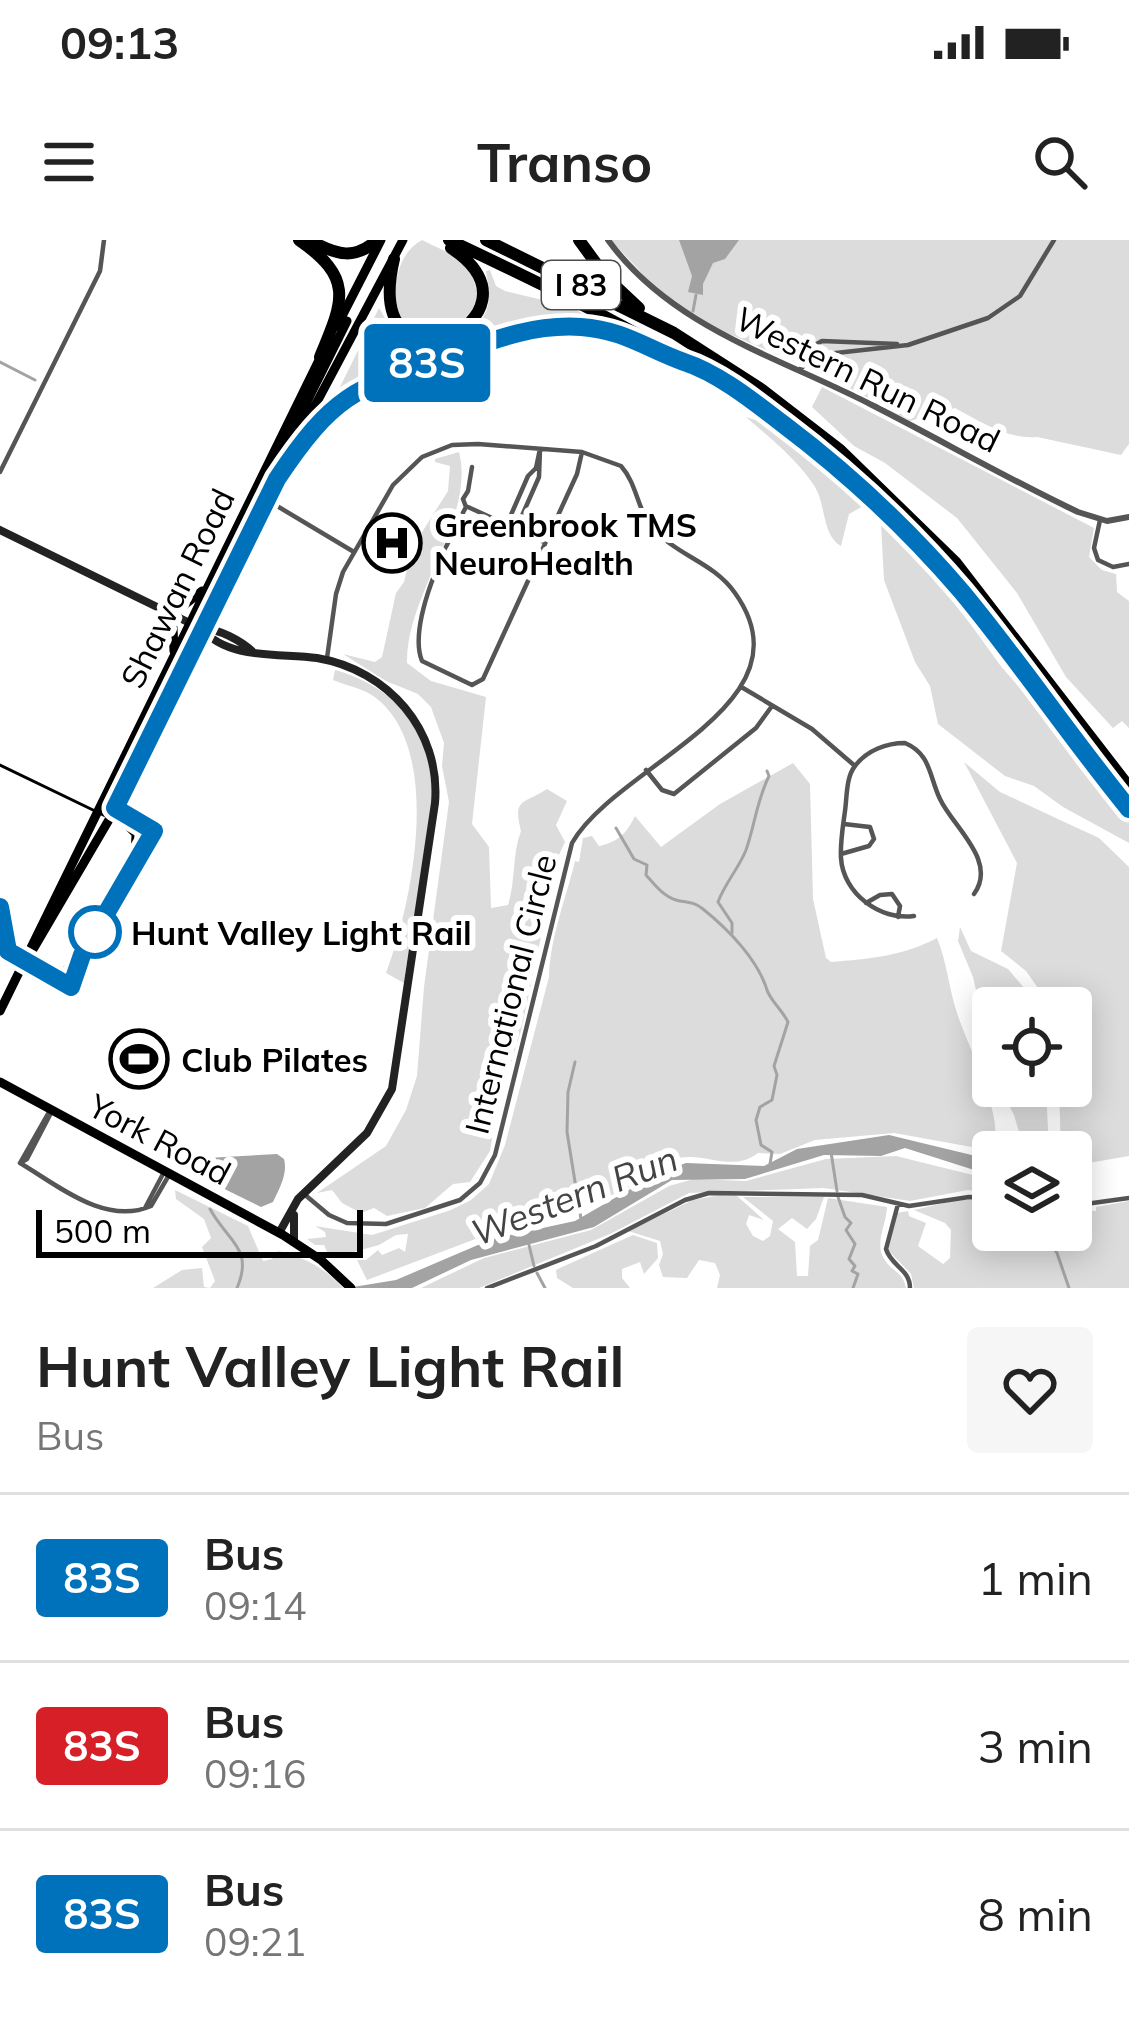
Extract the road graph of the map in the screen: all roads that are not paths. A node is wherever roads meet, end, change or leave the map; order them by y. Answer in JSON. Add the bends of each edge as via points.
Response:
{"nodes":[{"id":1,"x":104,"y":240,"type":"edge"},
{"id":2,"x":299,"y":240,"type":"edge"},
{"id":3,"x":310,"y":240,"type":"edge"},
{"id":4,"x":404,"y":240,"type":"edge"},
{"id":5,"x":486,"y":240,"type":"edge"},
{"id":6,"x":579,"y":240,"type":"edge"},
{"id":7,"x":608,"y":240,"type":"edge"},
{"id":8,"x":1054,"y":240,"type":"edge"},
{"id":9,"x":443,"y":242,"type":"edge"},
{"id":10,"x":378,"y":243,"type":"edge"},
{"id":11,"x":394,"y":259,"type":"junction"},
{"id":12,"x":674,"y":333,"type":"junction"},
{"id":13,"x":908,"y":345,"type":"junction"},
{"id":14,"x":320,"y":357,"type":"junction"},
{"id":15,"x":689,"y":360,"type":"junction"},
{"id":16,"x":800,"y":369,"type":"junction"},
{"id":17,"x":540,"y":448,"type":"junction"},
{"id":18,"x":582,"y":452,"type":"junction"},
{"id":19,"x":472,"y":467,"type":"dead end"},
{"id":20,"x":538,"y":469,"type":"junction"},
{"id":21,"x":0,"y":472,"type":"edge"},
{"id":22,"x":277,"y":479,"type":"junction"},
{"id":23,"x":266,"y":500,"type":"junction"},
{"id":24,"x":466,"y":507,"type":"junction"},
{"id":25,"x":1129,"y":517,"type":"edge"},
{"id":26,"x":1100,"y":520,"type":"junction"},
{"id":27,"x":507,"y":524,"type":"junction"},
{"id":28,"x":516,"y":528,"type":"junction"},
{"id":29,"x":0,"y":530,"type":"edge"},
{"id":30,"x":544,"y":542,"type":"junction"},
{"id":31,"x":354,"y":552,"type":"junction"},
{"id":32,"x":1129,"y":564,"type":"edge"},
{"id":33,"x":209,"y":583,"type":"junction"},
{"id":34,"x":161,"y":609,"type":"junction"},
{"id":35,"x":190,"y":624,"type":"junction"},
{"id":36,"x":202,"y":629,"type":"junction"},
{"id":37,"x":174,"y":656,"type":"junction"},
{"id":38,"x":327,"y":660,"type":"junction"},
{"id":39,"x":743,"y":688,"type":"junction"},
{"id":40,"x":772,"y":706,"type":"junction"},
{"id":41,"x":855,"y":766,"type":"junction"},
{"id":42,"x":646,"y":770,"type":"junction"},
{"id":43,"x":1129,"y":787,"type":"edge"},
{"id":44,"x":1129,"y":809,"type":"edge"},
{"id":45,"x":844,"y":824,"type":"junction"},
{"id":46,"x":841,"y":854,"type":"junction"},
{"id":47,"x":70,"y":881,"type":"junction"},
{"id":48,"x":974,"y":894,"type":"dead end"},
{"id":49,"x":866,"y":903,"type":"junction"},
{"id":50,"x":914,"y":916,"type":"dead end"},
{"id":51,"x":898,"y":917,"type":"junction"},
{"id":52,"x":0,"y":1011,"type":"edge"},
{"id":53,"x":0,"y":1082,"type":"edge"},
{"id":54,"x":51,"y":1110,"type":"junction"},
{"id":55,"x":166,"y":1174,"type":"junction"},
{"id":56,"x":304,"y":1194,"type":"junction"},
{"id":57,"x":972,"y":1198,"type":"edge"},
{"id":58,"x":1129,"y":1198,"type":"edge"},
{"id":59,"x":1092,"y":1203,"type":"edge"},
{"id":60,"x":898,"y":1204,"type":"junction"},
{"id":61,"x":291,"y":1215,"type":"junction"},
{"id":62,"x":262,"y":1224,"type":"junction"},
{"id":63,"x":281,"y":1234,"type":"junction"},
{"id":64,"x":294,"y":1242,"type":"junction"},
{"id":65,"x":349,"y":1286,"type":"edge"},
{"id":66,"x":487,"y":1288,"type":"edge"},
{"id":67,"x":910,"y":1288,"type":"edge"}],
"edges":[{"from":1,"to":21,"type":"street","via":[[100,271]]},
{"from":2,"to":14,"type":"highway","via":[[326,259],[340,288]]},
{"from":3,"to":10,"type":"highway","via":[[345,255]]},
{"from":4,"to":11,"type":"main road","name":"Shawan Road"},
{"from":5,"to":12,"type":"highway","number":"I 83"},
{"from":6,"to":12,"type":"highway","via":[[618,290]]},
{"from":7,"to":16,"type":"street","name":"Western Run Road","via":[[679,311]]},
{"from":8,"to":13,"type":"street","via":[[1011,304]]},
{"from":9,"to":11,"type":"highway","via":[[472,263],[482,294],[472,323],[445,340],[412,336],[394,318],[387,299]]},
{"from":9,"to":15,"type":"highway","number":"I 83"},
{"from":10,"to":14,"type":"main road","name":"Shawan Road"},
{"from":10,"to":23,"type":"main road","via":[[264,488]]},
{"from":11,"to":22,"type":"main road","name":"Shawan Road"},
{"from":12,"to":43,"type":"highway","number":"I 83","via":[[780,403],[907,511]]},
{"from":13,"to":16,"type":"street","via":[[818,355]]},
{"from":13,"to":16,"type":"street","via":[[822,341],[808,349]]},
{"from":14,"to":33,"type":"main road","name":"Shawan Road"},
{"from":15,"to":22,"type":"highway","via":[[599,330],[513,334],[350,394],[310,430]]},
{"from":15,"to":44,"type":"highway","number":"I 83","via":[[805,441],[920,546]]},
{"from":16,"to":26,"type":"street","name":"Western Run Road"},
{"from":17,"to":18,"type":"street"},
{"from":17,"to":20,"type":"street"},
{"from":17,"to":31,"type":"street","via":[[460,444],[428,453],[399,477]]},
{"from":18,"to":30,"type":"street"},
{"from":18,"to":39,"type":"street","via":[[621,466],[652,527],[736,595],[755,641]]},
{"from":19,"to":24,"type":"street"},
{"from":20,"to":27,"type":"street"},
{"from":20,"to":28,"type":"street"},
{"from":22,"to":23,"type":"main road","name":"Shawan Road"},
{"from":23,"to":31,"type":"street"},
{"from":23,"to":36,"type":"main road","name":"Shawan Road"},
{"from":24,"to":27,"type":"street"},
{"from":24,"to":30,"type":"street","via":[[417,635],[422,662],[469,684],[483,679]]},
{"from":25,"to":26,"type":"street","name":"Western Run Road"},
{"from":26,"to":32,"type":"street","via":[[1098,560]]},
{"from":27,"to":28,"type":"street"},
{"from":28,"to":30,"type":"street"},
{"from":29,"to":34,"type":"main road"},
{"from":31,"to":38,"type":"street","via":[[338,583]]},
{"from":33,"to":34,"type":"main road","via":[[188,603]]},
{"from":33,"to":35,"type":"main road","name":"Shawan Road"},
{"from":34,"to":35,"type":"main road"},
{"from":34,"to":37,"type":"main road","via":[[174,631]]},
{"from":35,"to":36,"type":"main road"},
{"from":35,"to":37,"type":"main road","name":"Shawan Road"},
{"from":36,"to":38,"type":"main road","via":[[252,651]]},
{"from":36,"to":47,"type":"main road","name":"Shawan Road","via":[[110,818]]},
{"from":37,"to":47,"type":"main road","name":"Shawan Road"},
{"from":38,"to":56,"type":"main road","via":[[368,678],[414,716],[430,747],[436,790],[392,1089],[368,1133]]},
{"from":39,"to":40,"type":"street"},
{"from":39,"to":42,"type":"street","name":"International Circle"},
{"from":40,"to":41,"type":"street"},
{"from":40,"to":42,"type":"street","via":[[674,794]]},
{"from":41,"to":45,"type":"street"},
{"from":41,"to":48,"type":"street","via":[[896,743],[922,752],[938,796],[977,858]]},
{"from":42,"to":56,"type":"street","name":"International Circle","via":[[592,814],[569,848],[495,1155],[480,1184],[451,1205],[376,1226],[335,1218]]},
{"from":45,"to":46,"type":"street"},
{"from":45,"to":46,"type":"street","via":[[869,827],[874,839]]},
{"from":46,"to":49,"type":"street"},
{"from":47,"to":52,"type":"main road","name":"Shawan Road"},
{"from":49,"to":51,"type":"street"},
{"from":49,"to":51,"type":"street","via":[[892,894]]},
{"from":50,"to":51,"type":"street"},
{"from":53,"to":54,"type":"main road","name":"York Road"},
{"from":54,"to":55,"type":"main road","name":"York Road"},
{"from":54,"to":55,"type":"street","via":[[20,1163],[97,1208],[146,1208]]},
{"from":55,"to":62,"type":"main road","name":"York Road"},
{"from":56,"to":61,"type":"main road"},
{"from":57,"to":60,"type":"street"},
{"from":58,"to":59,"type":"street"},
{"from":60,"to":66,"type":"street","via":[[848,1194],[698,1195]]},
{"from":60,"to":67,"type":"street","via":[[886,1249]]},
{"from":61,"to":62,"type":"main road"},
{"from":61,"to":63,"type":"main road"},
{"from":61,"to":64,"type":"main road"},
{"from":62,"to":63,"type":"main road","name":"York Road"},
{"from":63,"to":64,"type":"main road","name":"York Road"},
{"from":64,"to":65,"type":"main road","name":"York Road"}]}
